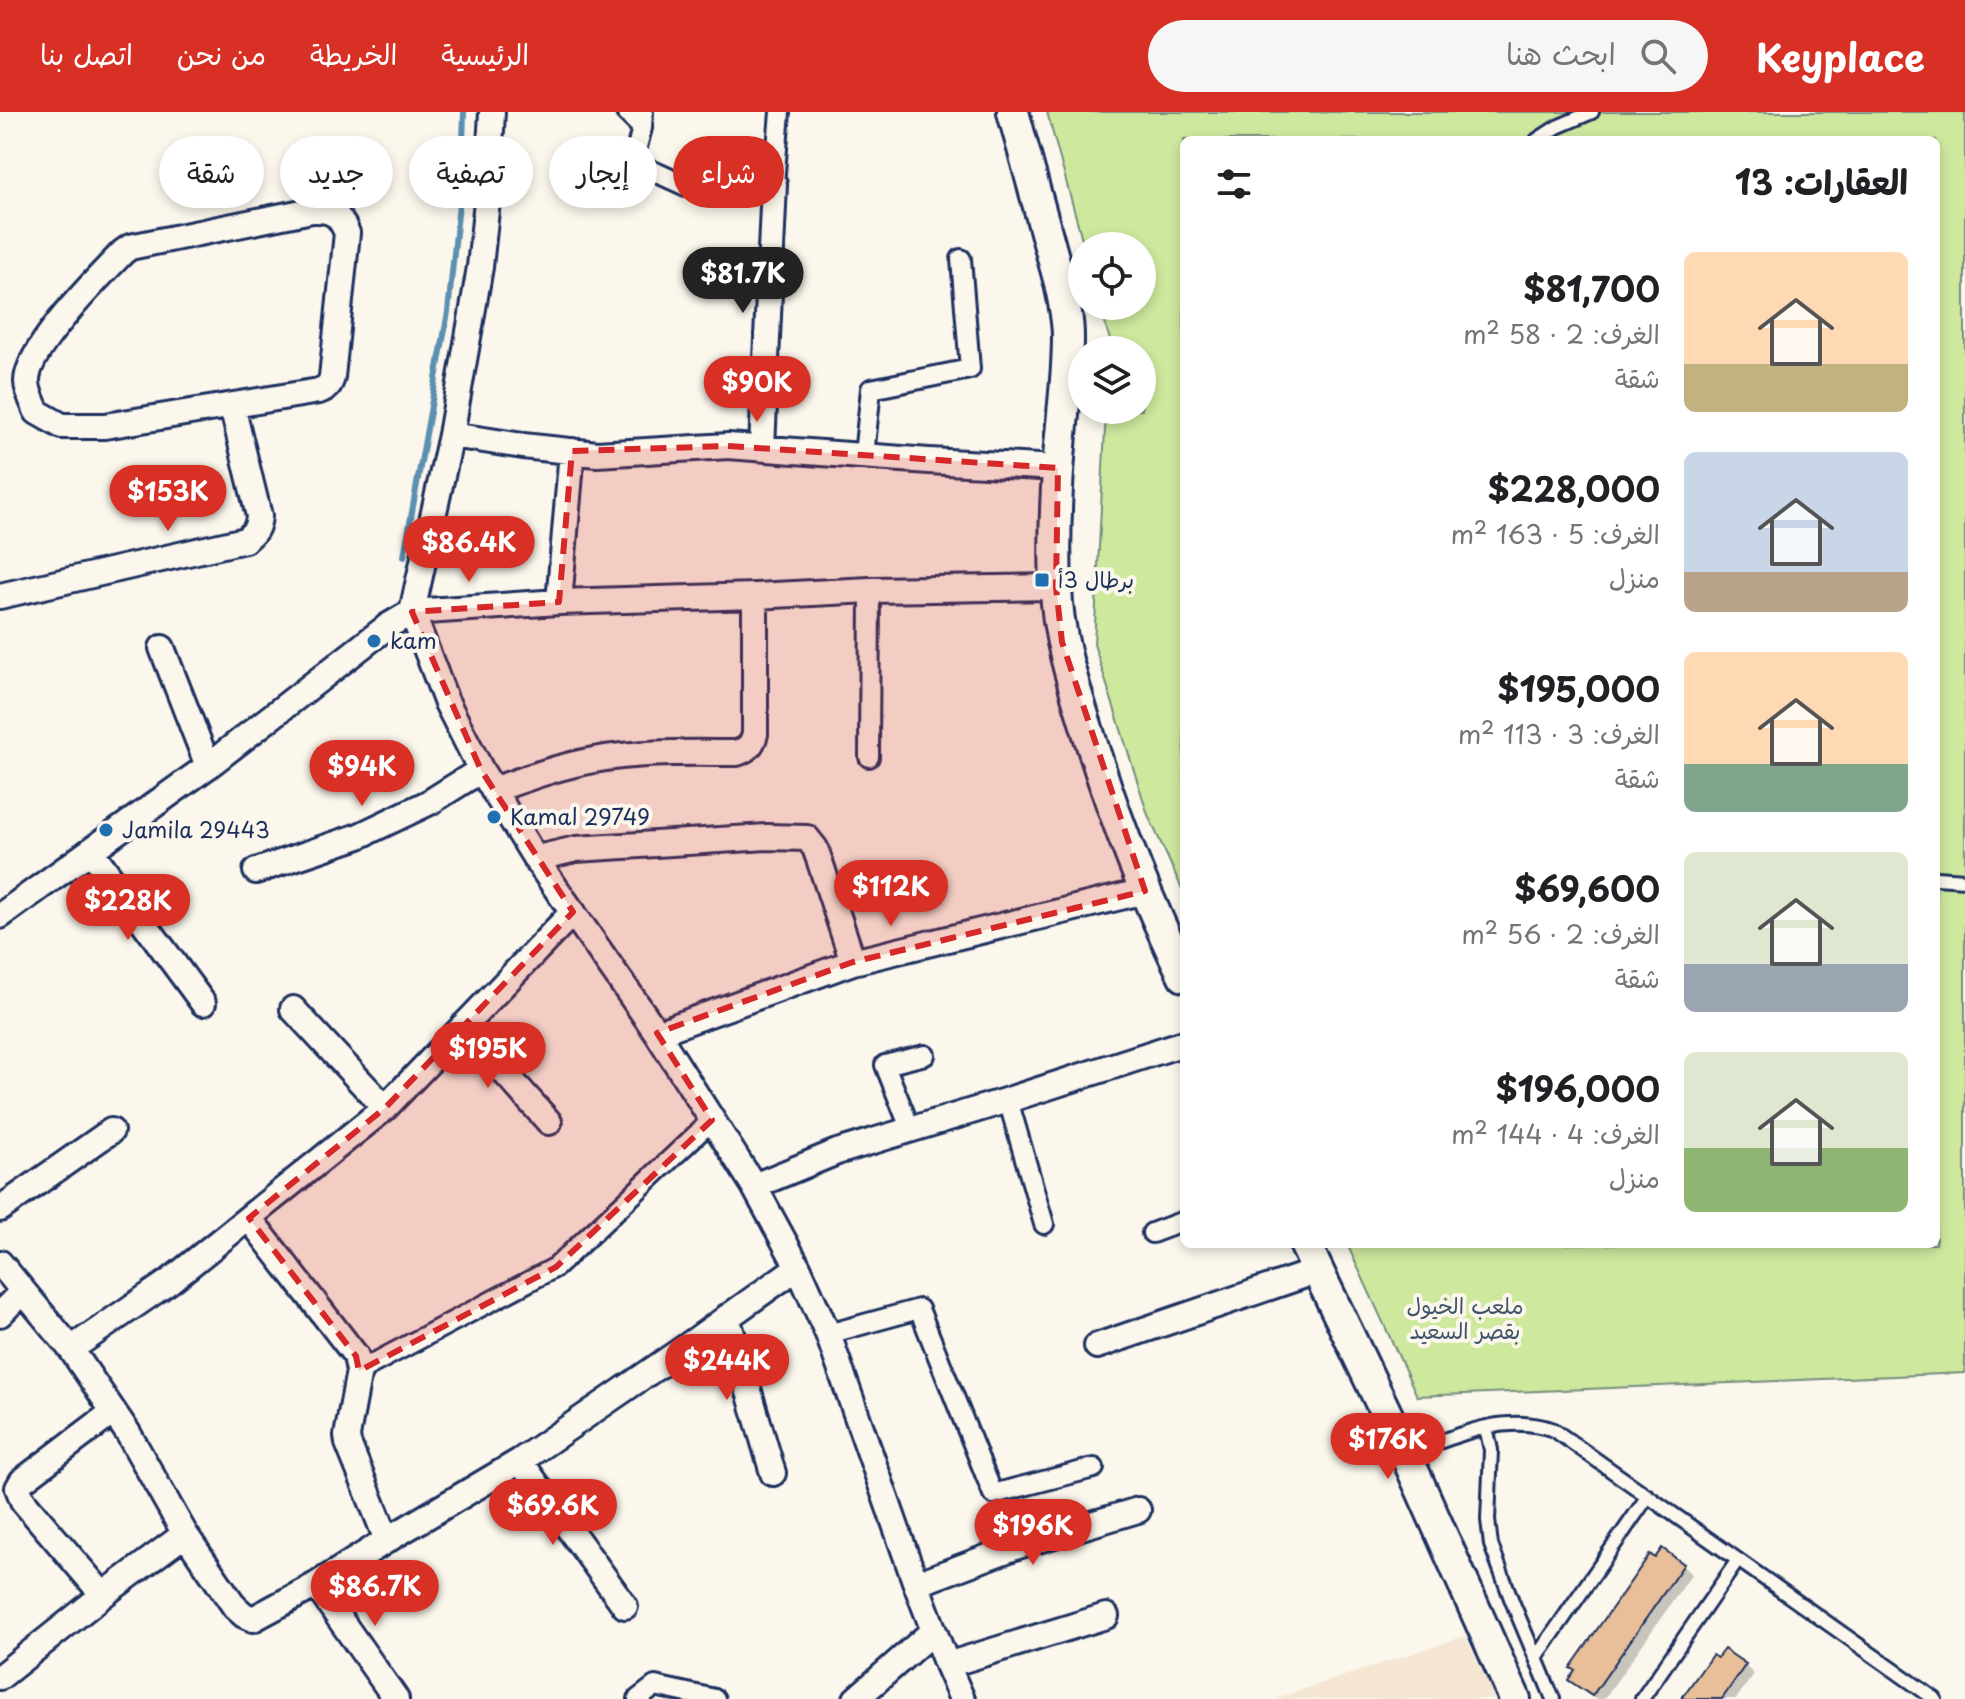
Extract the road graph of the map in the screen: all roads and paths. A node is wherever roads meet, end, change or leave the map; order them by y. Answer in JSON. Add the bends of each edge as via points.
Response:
{"nodes":[{"id":1,"x":492,"y":112,"type":"edge"},
{"id":2,"x":626,"y":112,"type":"edge"},
{"id":3,"x":780,"y":112,"type":"edge"},
{"id":4,"x":1013,"y":112,"type":"edge"},
{"id":5,"x":1592,"y":112,"type":"edge"},
{"id":6,"x":642,"y":120,"type":"edge"},
{"id":7,"x":778,"y":136,"type":"edge"},
{"id":8,"x":1543,"y":136,"type":"edge"},
{"id":9,"x":673,"y":180,"type":"edge"},
{"id":10,"x":773,"y":208,"type":"edge"},
{"id":11,"x":961,"y":259,"type":"dead end"},
{"id":12,"x":232,"y":406,"type":"junction"},
{"id":13,"x":451,"y":435,"type":"junction"},
{"id":14,"x":762,"y":448,"type":"junction"},
{"id":15,"x":572,"y":451,"type":"junction"},
{"id":16,"x":864,"y":455,"type":"junction"},
{"id":17,"x":1058,"y":468,"type":"junction"},
{"id":18,"x":1056,"y":587,"type":"junction"},
{"id":19,"x":870,"y":590,"type":"junction"},
{"id":20,"x":0,"y":596,"type":"edge"},
{"id":21,"x":755,"y":596,"type":"junction"},
{"id":22,"x":559,"y":602,"type":"junction"},
{"id":23,"x":412,"y":612,"type":"junction"},
{"id":24,"x":162,"y":648,"type":"dead end"},
{"id":25,"x":869,"y":757,"type":"dead end"},
{"id":26,"x":208,"y":766,"type":"junction"},
{"id":27,"x":487,"y":780,"type":"junction"},
{"id":28,"x":91,"y":851,"type":"junction"},
{"id":29,"x":537,"y":861,"type":"junction"},
{"id":30,"x":256,"y":871,"type":"dead end"},
{"id":31,"x":1940,"y":878,"type":"edge"},
{"id":32,"x":1965,"y":880,"type":"edge"},
{"id":33,"x":1145,"y":891,"type":"junction"},
{"id":34,"x":573,"y":912,"type":"junction"},
{"id":35,"x":0,"y":914,"type":"edge"},
{"id":36,"x":853,"y":962,"type":"junction"},
{"id":37,"x":1180,"y":967,"type":"edge"},
{"id":38,"x":203,"y":1003,"type":"dead end"},
{"id":39,"x":293,"y":1009,"type":"dead end"},
{"id":40,"x":463,"y":1026,"type":"junction"},
{"id":41,"x":657,"y":1033,"type":"junction"},
{"id":42,"x":1180,"y":1044,"type":"edge"},
{"id":43,"x":925,"y":1055,"type":"dead end"},
{"id":44,"x":1008,"y":1100,"type":"junction"},
{"id":45,"x":385,"y":1108,"type":"junction"},
{"id":46,"x":712,"y":1120,"type":"junction"},
{"id":47,"x":549,"y":1122,"type":"dead end"},
{"id":48,"x":910,"y":1128,"type":"junction"},
{"id":49,"x":111,"y":1131,"type":"dead end"},
{"id":50,"x":754,"y":1186,"type":"junction"},
{"id":51,"x":0,"y":1209,"type":"edge"},
{"id":52,"x":249,"y":1218,"type":"junction"},
{"id":53,"x":1180,"y":1222,"type":"edge"},
{"id":54,"x":1044,"y":1224,"type":"dead end"},
{"id":55,"x":1152,"y":1233,"type":"dead end"},
{"id":56,"x":1311,"y":1257,"type":"edge"},
{"id":57,"x":0,"y":1263,"type":"edge"},
{"id":58,"x":798,"y":1267,"type":"junction"},
{"id":59,"x":23,"y":1291,"type":"junction"},
{"id":60,"x":0,"y":1314,"type":"edge"},
{"id":61,"x":727,"y":1317,"type":"junction"},
{"id":62,"x":828,"y":1334,"type":"junction"},
{"id":63,"x":1097,"y":1346,"type":"dead end"},
{"id":64,"x":71,"y":1349,"type":"junction"},
{"id":65,"x":359,"y":1371,"type":"junction"},
{"id":66,"x":113,"y":1412,"type":"junction"},
{"id":67,"x":1486,"y":1427,"type":"junction"},
{"id":68,"x":1406,"y":1455,"type":"junction"},
{"id":69,"x":520,"y":1461,"type":"junction"},
{"id":70,"x":1094,"y":1468,"type":"dead end"},
{"id":71,"x":773,"y":1473,"type":"dead end"},
{"id":72,"x":1648,"y":1496,"type":"junction"},
{"id":73,"x":1138,"y":1510,"type":"dead end"},
{"id":74,"x":185,"y":1534,"type":"junction"},
{"id":75,"x":387,"y":1540,"type":"junction"},
{"id":76,"x":1738,"y":1560,"type":"junction"},
{"id":77,"x":916,"y":1584,"type":"junction"},
{"id":78,"x":316,"y":1585,"type":"junction"},
{"id":79,"x":103,"y":1595,"type":"junction"},
{"id":80,"x":625,"y":1606,"type":"dead end"},
{"id":81,"x":1106,"y":1616,"type":"dead end"},
{"id":82,"x":933,"y":1631,"type":"junction"},
{"id":83,"x":1536,"y":1658,"type":"junction"},
{"id":84,"x":947,"y":1665,"type":"junction"},
{"id":85,"x":0,"y":1677,"type":"edge"},
{"id":86,"x":396,"y":1699,"type":"edge"},
{"id":87,"x":638,"y":1699,"type":"edge"},
{"id":88,"x":715,"y":1699,"type":"edge"},
{"id":89,"x":856,"y":1699,"type":"edge"},
{"id":90,"x":962,"y":1699,"type":"edge"},
{"id":91,"x":1515,"y":1699,"type":"edge"},
{"id":92,"x":1553,"y":1699,"type":"edge"},
{"id":93,"x":1642,"y":1699,"type":"edge"},
{"id":94,"x":1935,"y":1699,"type":"edge"}],
"edges":[{"from":1,"to":13,"type":"street","via":[[480,267]]},
{"from":2,"to":6,"type":"street"},
{"from":3,"to":7,"type":"street"},
{"from":4,"to":17,"type":"street","via":[[1066,312]]},
{"from":5,"to":8,"type":"lane"},
{"from":6,"to":9,"type":"street","via":[[633,162]]},
{"from":10,"to":14,"type":"street"},
{"from":11,"to":16,"type":"street","via":[[970,369],[871,389]]},
{"from":12,"to":12,"type":"street","via":[[319,391],[330,384],[347,233],[333,212],[312,210],[130,247],[46,338],[27,382],[37,412],[62,426],[105,426]]},
{"from":12,"to":20,"type":"street","via":[[259,516],[258,528],[245,540]]},
{"from":13,"to":15,"type":"street"},
{"from":13,"to":23,"type":"street"},
{"from":14,"to":15,"type":"street"},
{"from":14,"to":16,"type":"street"},
{"from":15,"to":22,"type":"street"},
{"from":16,"to":17,"type":"street"},
{"from":17,"to":18,"type":"street"},
{"from":18,"to":19,"type":"street"},
{"from":18,"to":33,"type":"street","via":[[1073,684]]},
{"from":19,"to":21,"type":"street"},
{"from":19,"to":25,"type":"street"},
{"from":21,"to":22,"type":"street"},
{"from":21,"to":27,"type":"street","via":[[755,734],[747,749],[634,754]]},
{"from":22,"to":23,"type":"street"},
{"from":23,"to":26,"type":"street"},
{"from":23,"to":27,"type":"street","via":[[446,701]]},
{"from":24,"to":26,"type":"street"},
{"from":26,"to":28,"type":"street"},
{"from":27,"to":29,"type":"street"},
{"from":27,"to":30,"type":"street","via":[[359,836]]},
{"from":28,"to":35,"type":"street"},
{"from":28,"to":38,"type":"street"},
{"from":29,"to":34,"type":"street"},
{"from":29,"to":36,"type":"street","via":[[576,849],[807,838],[815,848]]},
{"from":31,"to":32,"type":"lane"},
{"from":33,"to":36,"type":"street"},
{"from":33,"to":37,"type":"street"},
{"from":34,"to":40,"type":"street"},
{"from":34,"to":41,"type":"street"},
{"from":36,"to":41,"type":"street"},
{"from":39,"to":45,"type":"street"},
{"from":40,"to":45,"type":"street"},
{"from":40,"to":47,"type":"street"},
{"from":41,"to":46,"type":"street"},
{"from":42,"to":44,"type":"street"},
{"from":43,"to":48,"type":"street","via":[[885,1065]]},
{"from":44,"to":48,"type":"street"},
{"from":44,"to":54,"type":"street"},
{"from":45,"to":52,"type":"street"},
{"from":46,"to":50,"type":"street"},
{"from":46,"to":65,"type":"street","via":[[556,1267]]},
{"from":48,"to":50,"type":"street"},
{"from":49,"to":51,"type":"street"},
{"from":50,"to":58,"type":"street"},
{"from":52,"to":64,"type":"street"},
{"from":52,"to":65,"type":"street","via":[[356,1356]]},
{"from":53,"to":55,"type":"street"},
{"from":56,"to":63,"type":"street"},
{"from":56,"to":68,"type":"street"},
{"from":57,"to":59,"type":"street"},
{"from":58,"to":61,"type":"street"},
{"from":58,"to":62,"type":"street"},
{"from":59,"to":60,"type":"street"},
{"from":59,"to":64,"type":"street"},
{"from":61,"to":69,"type":"street"},
{"from":61,"to":71,"type":"street"},
{"from":62,"to":70,"type":"street","via":[[919,1309],[993,1494]]},
{"from":62,"to":77,"type":"street"},
{"from":64,"to":66,"type":"street"},
{"from":65,"to":75,"type":"street","via":[[348,1443]]},
{"from":66,"to":74,"type":"street"},
{"from":66,"to":79,"type":"street","via":[[18,1488],[23,1501]]},
{"from":67,"to":68,"type":"lane"},
{"from":67,"to":72,"type":"lane","via":[[1519,1422],[1554,1430]]},
{"from":67,"to":83,"type":"lane","via":[[1491,1450],[1491,1545]]},
{"from":68,"to":91,"type":"street"},
{"from":69,"to":75,"type":"street"},
{"from":69,"to":80,"type":"street"},
{"from":72,"to":76,"type":"lane"},
{"from":72,"to":83,"type":"lane"},
{"from":73,"to":77,"type":"street"},
{"from":74,"to":78,"type":"street","via":[[235,1607],[253,1619]]},
{"from":74,"to":79,"type":"street"},
{"from":75,"to":78,"type":"street"},
{"from":76,"to":93,"type":"lane"},
{"from":76,"to":94,"type":"lane"},
{"from":77,"to":82,"type":"street"},
{"from":78,"to":86,"type":"street"},
{"from":79,"to":85,"type":"street"},
{"from":81,"to":84,"type":"street"},
{"from":82,"to":84,"type":"street"},
{"from":82,"to":89,"type":"street"},
{"from":83,"to":92,"type":"lane"},
{"from":84,"to":90,"type":"street"},
{"from":87,"to":88,"type":"street","via":[[655,1686]]}]}
